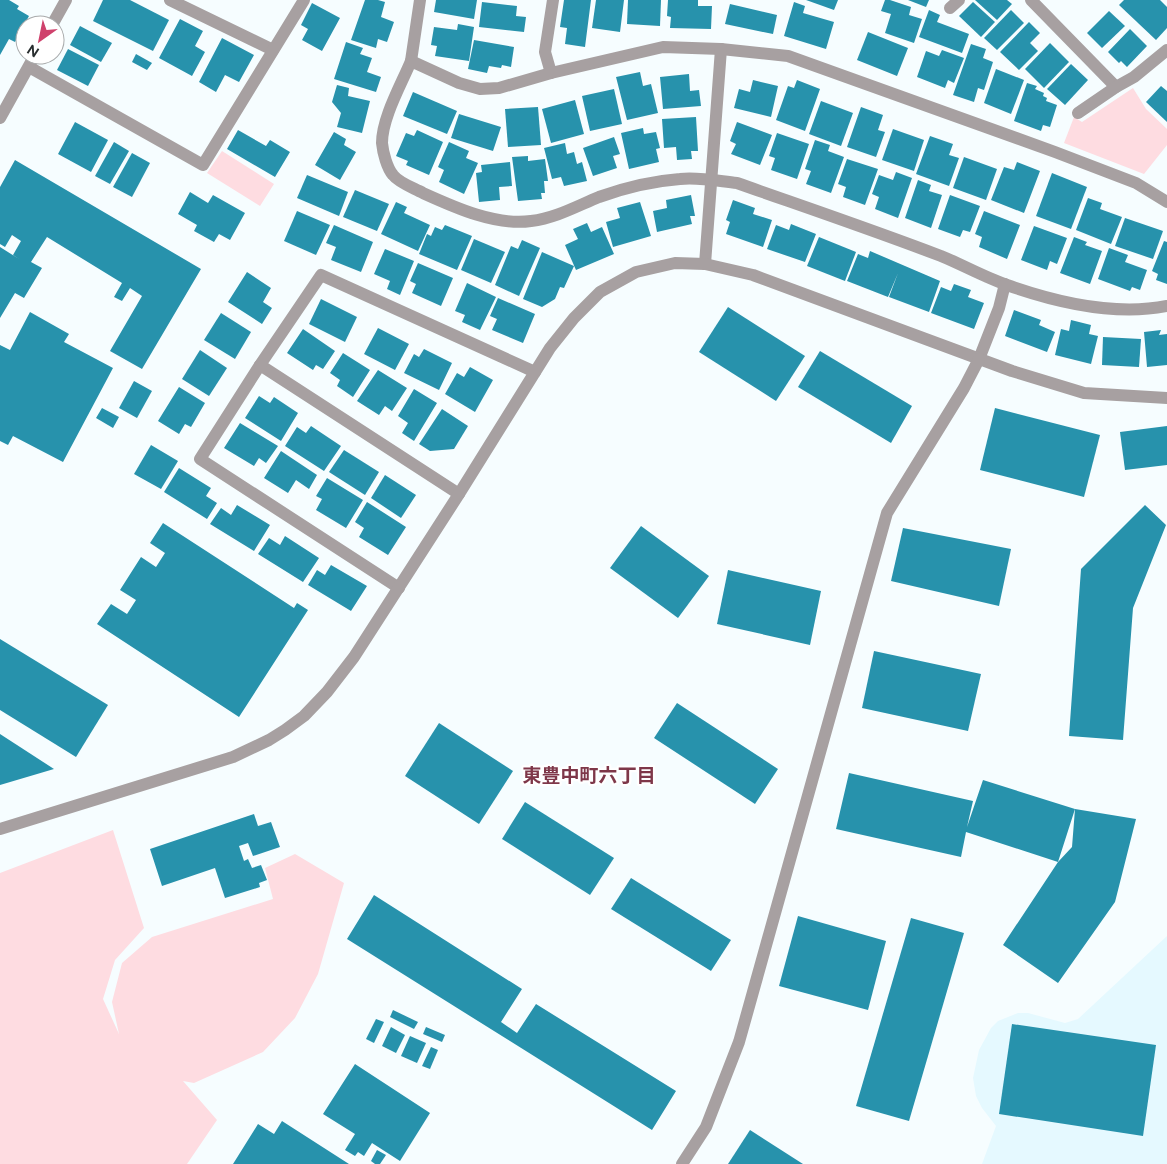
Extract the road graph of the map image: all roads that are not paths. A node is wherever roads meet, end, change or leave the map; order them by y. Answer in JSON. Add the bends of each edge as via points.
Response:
{"nodes":[{"id":1,"x":66,"y":0,"type":"edge"},
{"id":2,"x":170,"y":0,"type":"edge"},
{"id":3,"x":304,"y":0,"type":"edge"},
{"id":4,"x":420,"y":0,"type":"edge"},
{"id":5,"x":553,"y":0,"type":"edge"},
{"id":6,"x":1031,"y":0,"type":"edge"},
{"id":7,"x":58,"y":15,"type":"edge"},
{"id":8,"x":721,"y":49,"type":"junction"},
{"id":9,"x":273,"y":50,"type":"junction"},
{"id":10,"x":1167,"y":50,"type":"edge"},
{"id":11,"x":411,"y":62,"type":"junction"},
{"id":12,"x":29,"y":66,"type":"joint"},
{"id":13,"x":551,"y":73,"type":"junction"},
{"id":14,"x":1116,"y":87,"type":"junction"},
{"id":15,"x":1078,"y":113,"type":"dead end"},
{"id":16,"x":0,"y":118,"type":"edge"},
{"id":17,"x":712,"y":180,"type":"junction"},
{"id":18,"x":1167,"y":202,"type":"edge"},
{"id":19,"x":705,"y":264,"type":"junction"},
{"id":20,"x":1005,"y":284,"type":"junction"},
{"id":21,"x":1167,"y":306,"type":"edge"},
{"id":22,"x":979,"y":359,"type":"junction"},
{"id":23,"x":260,"y":365,"type":"junction"},
{"id":24,"x":535,"y":372,"type":"junction"},
{"id":25,"x":1167,"y":398,"type":"edge"},
{"id":26,"x":459,"y":494,"type":"junction"},
{"id":27,"x":399,"y":588,"type":"junction"},
{"id":28,"x":0,"y":829,"type":"edge"},
{"id":29,"x":682,"y":1164,"type":"edge"}],
"edges":[{"from":1,"to":7,"type":"street"},
{"from":2,"to":9,"type":"street"},
{"from":3,"to":9,"type":"street"},
{"from":4,"to":11,"type":"street"},
{"from":5,"to":13,"type":"street","via":[[545,52]]},
{"from":6,"to":14,"type":"street"},
{"from":8,"to":13,"type":"street","via":[[663,47]]},
{"from":8,"to":17,"type":"street"},
{"from":8,"to":18,"type":"street","via":[[788,56],[1127,179]]},
{"from":9,"to":12,"type":"street","via":[[203,165]]},
{"from":10,"to":14,"type":"street"},
{"from":11,"to":13,"type":"street","via":[[459,84],[480,89],[498,88]]},
{"from":11,"to":17,"type":"street","via":[[384,129],[385,160],[393,176],[458,209],[492,218],[531,222],[623,190],[681,178]]},
{"from":12,"to":16,"type":"street"},
{"from":14,"to":15,"type":"street"},
{"from":17,"to":19,"type":"street"},
{"from":17,"to":20,"type":"street","via":[[737,183],[941,256]]},
{"from":19,"to":22,"type":"street","via":[[754,274]]},
{"from":19,"to":24,"type":"street","via":[[675,262],[636,272],[600,292],[574,318]]},
{"from":20,"to":21,"type":"street","via":[[1044,297],[1103,308]]},
{"from":20,"to":22,"type":"street","via":[[1000,308]]},
{"from":22,"to":25,"type":"street","via":[[1084,393]]},
{"from":22,"to":29,"type":"street","via":[[887,513],[739,1042],[706,1127]]},
{"from":23,"to":24,"type":"street","via":[[321,275]]},
{"from":23,"to":26,"type":"street"},
{"from":23,"to":27,"type":"street","via":[[200,459]]},
{"from":24,"to":26,"type":"street"},
{"from":26,"to":27,"type":"street"},
{"from":27,"to":28,"type":"street","via":[[327,692],[304,716],[277,735],[218,762]]}]}
